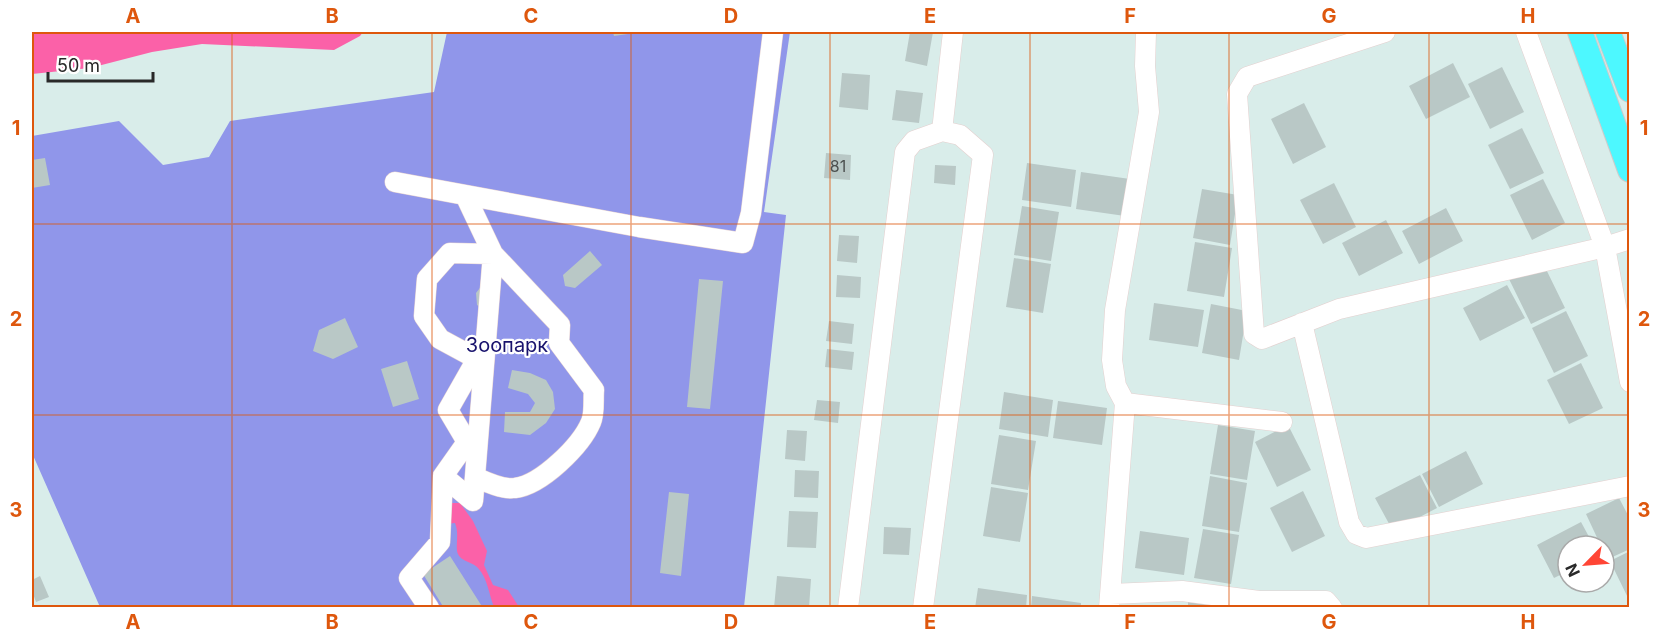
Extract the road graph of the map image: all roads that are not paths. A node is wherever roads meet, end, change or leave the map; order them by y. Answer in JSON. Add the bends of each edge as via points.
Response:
{"nodes":[{"id":1,"x":773,"y":32,"type":"edge"},
{"id":2,"x":953,"y":32,"type":"edge"},
{"id":3,"x":1146,"y":32,"type":"edge"},
{"id":4,"x":1385,"y":32,"type":"edge"},
{"id":5,"x":1526,"y":32,"type":"edge"},
{"id":6,"x":1580,"y":32,"type":"edge"},
{"id":7,"x":1608,"y":32,"type":"edge"},
{"id":8,"x":1629,"y":90,"type":"edge"},
{"id":9,"x":942,"y":131,"type":"junction"},
{"id":10,"x":1629,"y":170,"type":"edge"},
{"id":11,"x":395,"y":182,"type":"dead end"},
{"id":12,"x":465,"y":195,"type":"junction"},
{"id":13,"x":1629,"y":239,"type":"edge"},
{"id":14,"x":1605,"y":247,"type":"junction"},
{"id":15,"x":493,"y":255,"type":"junction"},
{"id":16,"x":1302,"y":322,"type":"junction"},
{"id":17,"x":1629,"y":382,"type":"edge"},
{"id":18,"x":1125,"y":403,"type":"junction"},
{"id":19,"x":1282,"y":422,"type":"dead end"},
{"id":20,"x":442,"y":476,"type":"junction"},
{"id":21,"x":475,"y":477,"type":"junction"},
{"id":22,"x":1629,"y":486,"type":"edge"},
{"id":23,"x":1109,"y":601,"type":"edge"},
{"id":24,"x":429,"y":608,"type":"edge"},
{"id":25,"x":848,"y":608,"type":"edge"},
{"id":26,"x":923,"y":608,"type":"edge"},
{"id":27,"x":1332,"y":608,"type":"edge"}],
"edges":[{"from":1,"to":12,"type":"street","via":[[751,213],[743,243]]},
{"from":2,"to":9,"type":"street"},
{"from":3,"to":18,"type":"street","via":[[1149,112],[1115,310],[1112,360],[1116,386]]},
{"from":4,"to":16,"type":"street","via":[[1247,77],[1237,94],[1254,334],[1262,339]]},
{"from":5,"to":14,"type":"street"},
{"from":6,"to":10,"type":"main road"},
{"from":7,"to":8,"type":"main road"},
{"from":9,"to":25,"type":"street","via":[[915,141],[905,152]]},
{"from":9,"to":26,"type":"street","via":[[960,135],[983,155]]},
{"from":11,"to":12,"type":"street"},
{"from":12,"to":15,"type":"street"},
{"from":13,"to":14,"type":"street"},
{"from":14,"to":16,"type":"street","via":[[1339,309]]},
{"from":14,"to":17,"type":"street"},
{"from":15,"to":20,"type":"street","via":[[450,253],[427,279],[424,316],[440,339],[477,359],[448,410],[467,442]]},
{"from":15,"to":21,"type":"street"},
{"from":15,"to":21,"type":"street","via":[[560,325],[559,343],[594,390],[591,422],[570,452],[544,478],[515,488]]},
{"from":16,"to":22,"type":"street","via":[[1349,522],[1356,534],[1366,538]]},
{"from":18,"to":19,"type":"street"},
{"from":18,"to":23,"type":"street"},
{"from":20,"to":21,"type":"street","via":[[473,501]]},
{"from":20,"to":24,"type":"street","via":[[440,542],[409,578]]},
{"from":23,"to":27,"type":"street","via":[[1182,591],[1258,602],[1326,601]]}]}
